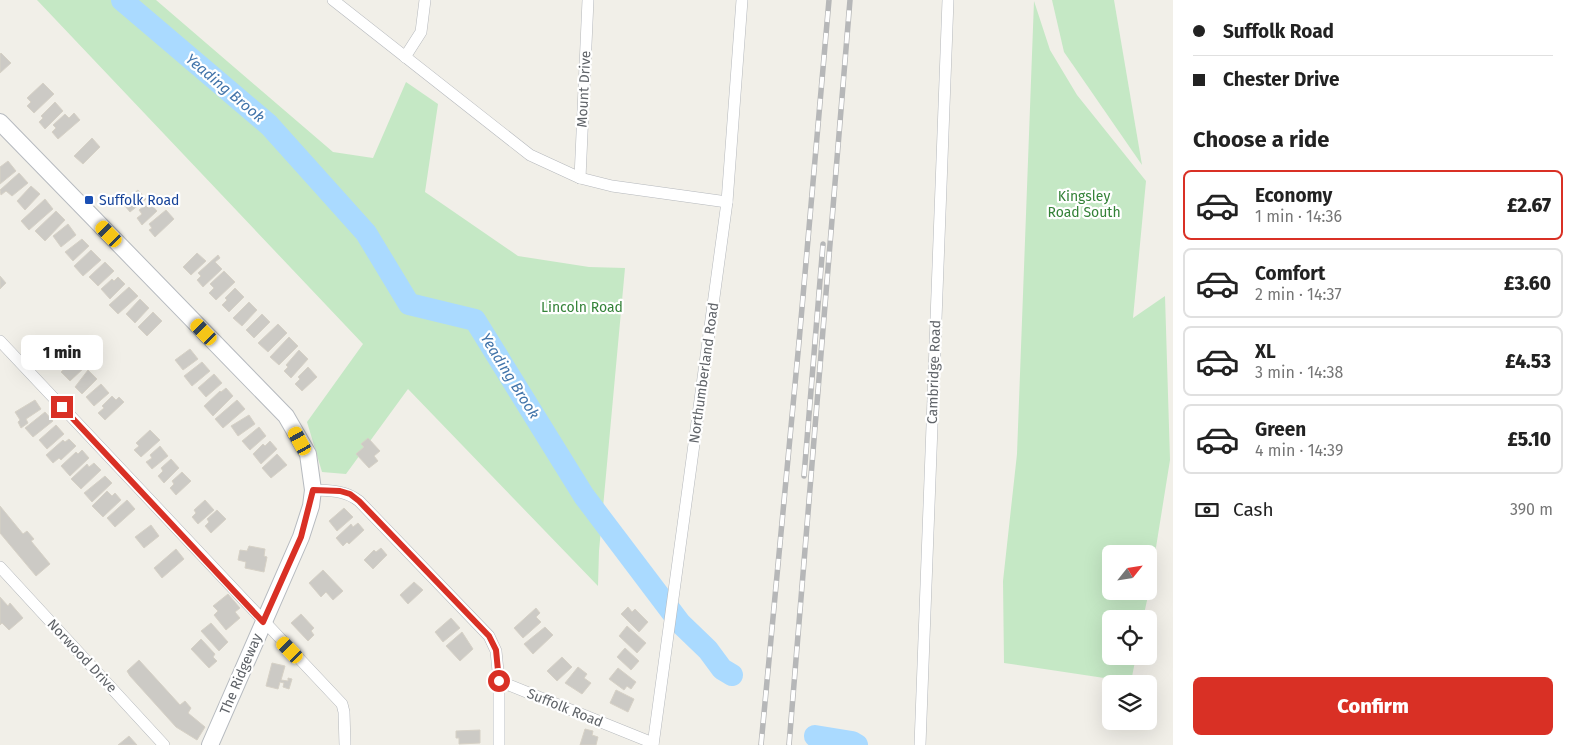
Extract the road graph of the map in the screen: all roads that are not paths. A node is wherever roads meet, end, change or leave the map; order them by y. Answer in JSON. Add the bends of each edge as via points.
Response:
{"nodes":[{"id":1,"x":333,"y":0,"type":"edge"},
{"id":2,"x":425,"y":0,"type":"edge"},
{"id":3,"x":588,"y":0,"type":"edge"},
{"id":4,"x":742,"y":0,"type":"edge"},
{"id":5,"x":948,"y":0,"type":"edge"},
{"id":6,"x":405,"y":57,"type":"junction"},
{"id":7,"x":0,"y":122,"type":"edge"},
{"id":8,"x":580,"y":178,"type":"junction"},
{"id":9,"x":727,"y":202,"type":"junction"},
{"id":10,"x":0,"y":341,"type":"edge"},
{"id":11,"x":313,"y":490,"type":"junction"},
{"id":12,"x":0,"y":567,"type":"edge"},
{"id":13,"x":263,"y":622,"type":"junction"},
{"id":14,"x":499,"y":681,"type":"junction"},
{"id":15,"x":653,"y":744,"type":"edge"},
{"id":16,"x":164,"y":745,"type":"edge"},
{"id":17,"x":210,"y":745,"type":"edge"},
{"id":18,"x":345,"y":745,"type":"edge"},
{"id":19,"x":499,"y":745,"type":"edge"},
{"id":20,"x":920,"y":745,"type":"edge"}],
"edges":[{"from":1,"to":6,"type":"street"},
{"from":2,"to":6,"type":"street","via":[[421,32]]},
{"from":3,"to":8,"type":"street","name":"Mount Drive"},
{"from":4,"to":9,"type":"street","name":"Northumberland Road"},
{"from":5,"to":20,"type":"street","name":"Cambridge Road"},
{"from":6,"to":8,"type":"street","via":[[530,155]]},
{"from":7,"to":11,"type":"street","via":[[286,416],[308,454]]},
{"from":8,"to":9,"type":"street","via":[[612,186]]},
{"from":9,"to":15,"type":"street","name":"Northumberland Road"},
{"from":10,"to":13,"type":"street"},
{"from":11,"to":13,"type":"street","name":"The Ridgeway","via":[[301,537]]},
{"from":11,"to":14,"type":"street","via":[[340,491],[359,501],[489,636],[496,650]]},
{"from":12,"to":16,"type":"street","name":"Norwood Drive"},
{"from":13,"to":17,"type":"street","name":"The Ridgeway"},
{"from":13,"to":18,"type":"street","via":[[342,704]]},
{"from":14,"to":15,"type":"street","name":"Suffolk Road"},
{"from":14,"to":19,"type":"street"}]}
